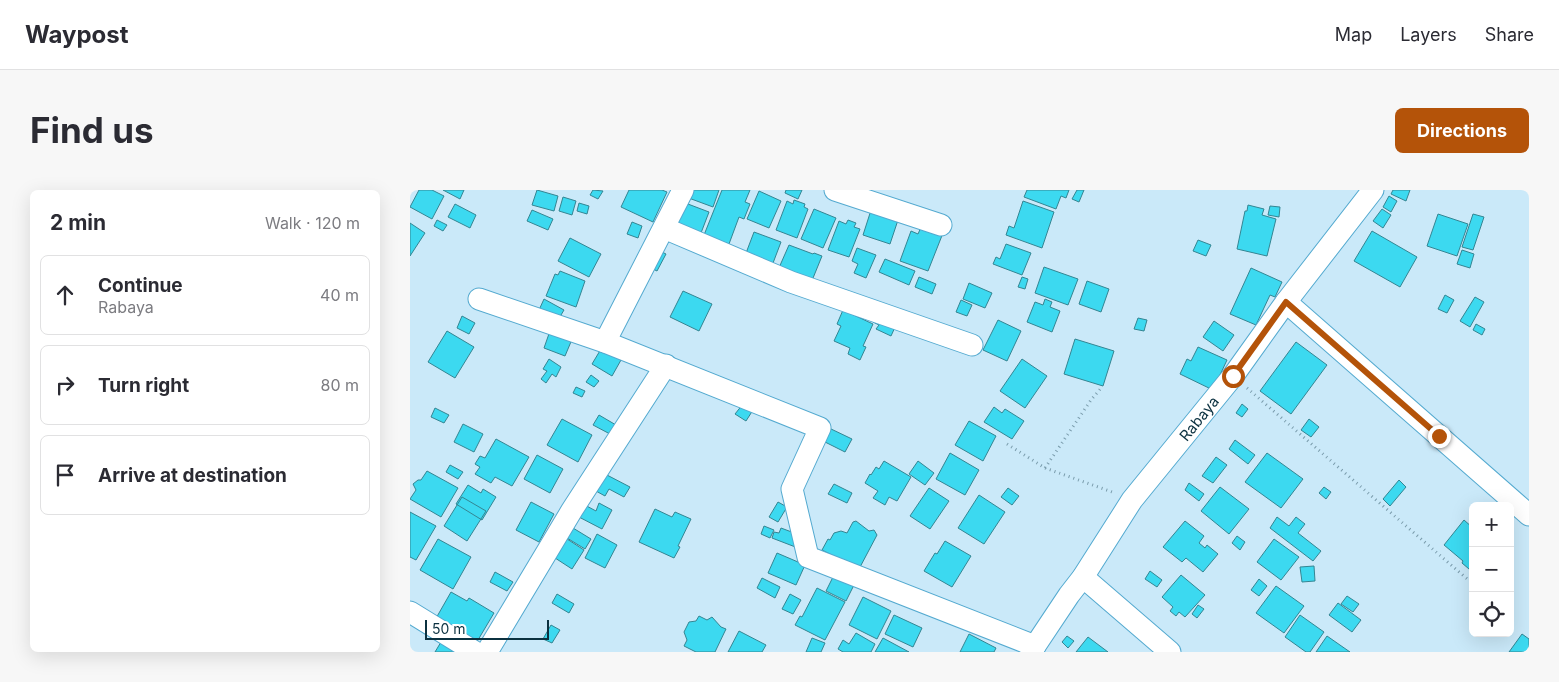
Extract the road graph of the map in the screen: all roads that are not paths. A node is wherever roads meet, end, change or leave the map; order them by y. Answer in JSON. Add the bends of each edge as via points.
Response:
{"nodes":[{"id":1,"x":683,"y":190,"type":"edge"},
{"id":2,"x":835,"y":190,"type":"edge"},
{"id":3,"x":1373,"y":190,"type":"edge"},
{"id":4,"x":941,"y":225,"type":"dead end"},
{"id":5,"x":664,"y":228,"type":"junction"},
{"id":6,"x":479,"y":299,"type":"dead end"},
{"id":7,"x":1286,"y":302,"type":"junction"},
{"id":8,"x":605,"y":342,"type":"junction"},
{"id":9,"x":972,"y":345,"type":"dead end"},
{"id":10,"x":666,"y":365,"type":"junction"},
{"id":11,"x":1528,"y":513,"type":"edge"},
{"id":12,"x":1083,"y":578,"type":"junction"},
{"id":13,"x":410,"y":612,"type":"edge"},
{"id":14,"x":1033,"y":649,"type":"edge"},
{"id":15,"x":475,"y":652,"type":"edge"},
{"id":16,"x":487,"y":652,"type":"edge"},
{"id":17,"x":1170,"y":652,"type":"edge"}],
"edges":[{"from":1,"to":5,"type":"street"},
{"from":2,"to":4,"type":"street"},
{"from":3,"to":7,"type":"street","name":"Rabaya"},
{"from":5,"to":8,"type":"street"},
{"from":5,"to":9,"type":"street","via":[[791,282]]},
{"from":6,"to":8,"type":"street"},
{"from":7,"to":11,"type":"street"},
{"from":7,"to":12,"type":"street","name":"Rabaya","via":[[1233,376],[1132,500]]},
{"from":8,"to":10,"type":"street"},
{"from":10,"to":14,"type":"street","via":[[820,428],[792,489],[808,558]]},
{"from":10,"to":16,"type":"street","via":[[572,510]]},
{"from":12,"to":14,"type":"street","name":"Rabaya"},
{"from":12,"to":17,"type":"street"},
{"from":13,"to":15,"type":"street"}]}
